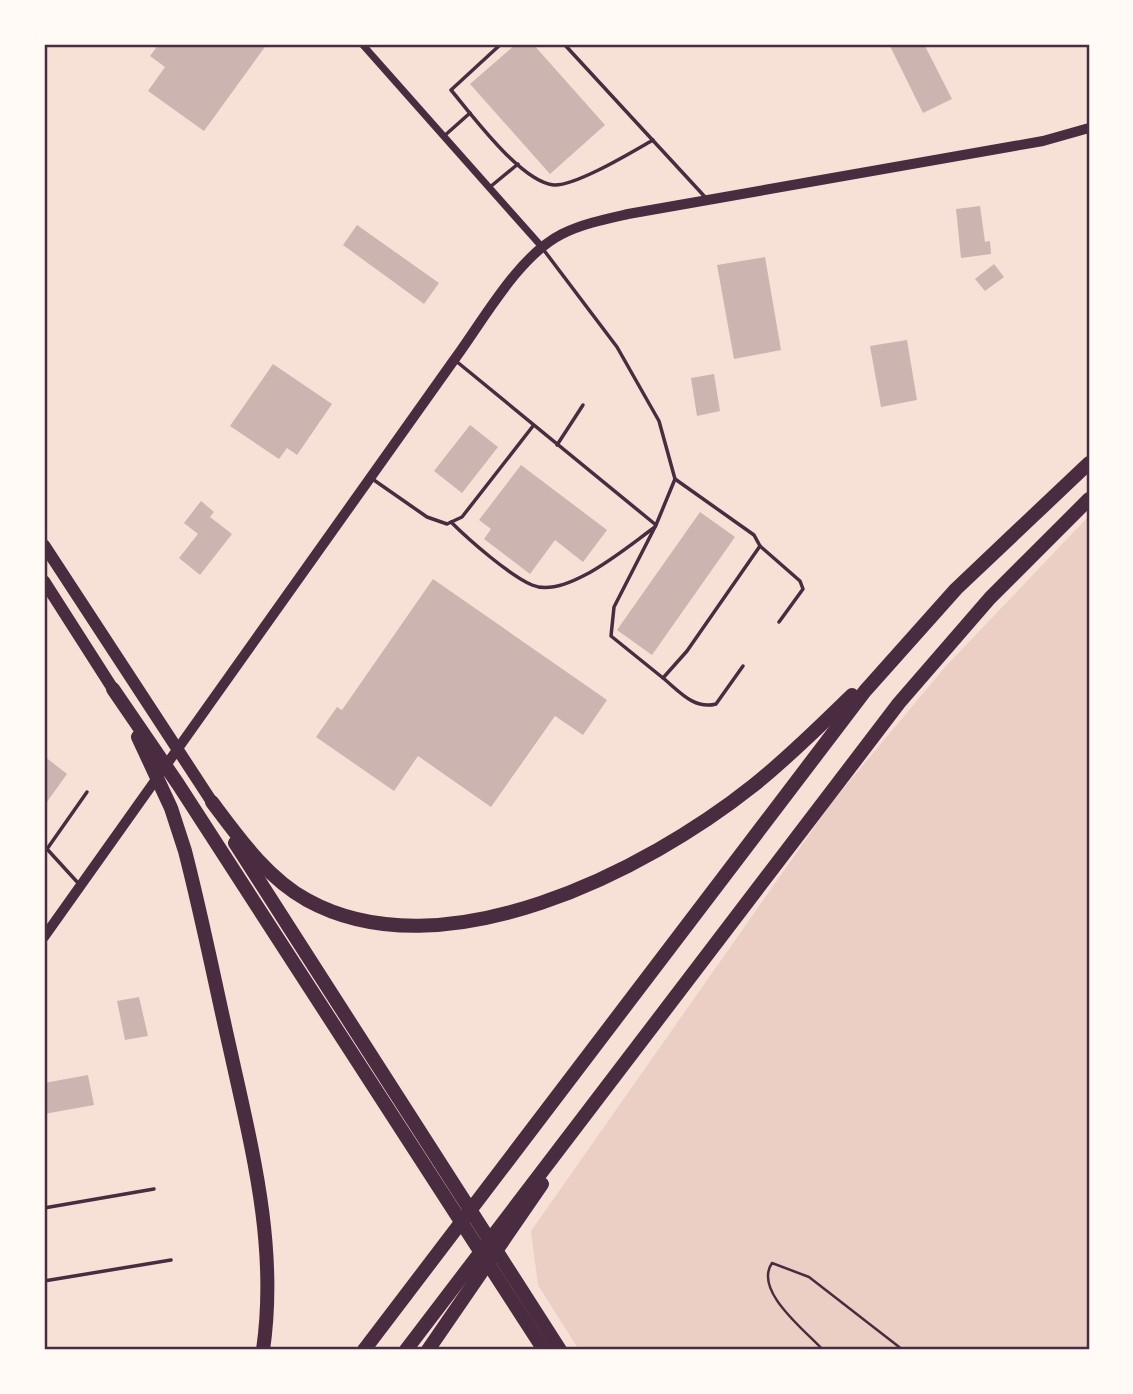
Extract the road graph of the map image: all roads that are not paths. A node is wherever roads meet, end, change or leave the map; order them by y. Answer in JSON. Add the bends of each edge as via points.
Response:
{"nodes":[{"id":1,"x":362,"y":44,"type":"edge"},
{"id":2,"x":501,"y":44,"type":"edge"},
{"id":3,"x":564,"y":44,"type":"edge"},
{"id":4,"x":470,"y":113,"type":"junction"},
{"id":5,"x":1089,"y":128,"type":"edge"},
{"id":6,"x":443,"y":137,"type":"junction"},
{"id":7,"x":653,"y":140,"type":"junction"},
{"id":8,"x":517,"y":164,"type":"junction"},
{"id":9,"x":489,"y":188,"type":"junction"},
{"id":10,"x":707,"y":200,"type":"junction"},
{"id":11,"x":542,"y":247,"type":"junction"},
{"id":12,"x":454,"y":360,"type":"junction"},
{"id":13,"x":583,"y":405,"type":"dead end"},
{"id":14,"x":533,"y":426,"type":"junction"},
{"id":15,"x":557,"y":445,"type":"junction"},
{"id":16,"x":1089,"y":463,"type":"edge"},
{"id":17,"x":371,"y":478,"type":"junction"},
{"id":18,"x":675,"y":479,"type":"junction"},
{"id":19,"x":1089,"y":499,"type":"edge"},
{"id":20,"x":451,"y":522,"type":"junction"},
{"id":21,"x":656,"y":525,"type":"junction"},
{"id":22,"x":44,"y":545,"type":"edge"},
{"id":23,"x":760,"y":546,"type":"junction"},
{"id":24,"x":44,"y":582,"type":"edge"},
{"id":25,"x":779,"y":622,"type":"dead end"},
{"id":26,"x":925,"y":622,"type":"junction"},
{"id":27,"x":743,"y":666,"type":"dead end"},
{"id":28,"x":663,"y":678,"type":"junction"},
{"id":29,"x":113,"y":689,"type":"joint"},
{"id":30,"x":151,"y":753,"type":"junction"},
{"id":31,"x":87,"y":792,"type":"dead end"},
{"id":32,"x":212,"y":802,"type":"junction"},
{"id":33,"x":81,"y":885,"type":"junction"},
{"id":34,"x":44,"y":937,"type":"edge"},
{"id":35,"x":571,"y":1132,"type":"junction"},
{"id":36,"x":435,"y":1168,"type":"junction"},
{"id":37,"x":154,"y":1189,"type":"dead end"},
{"id":38,"x":44,"y":1208,"type":"edge"},
{"id":39,"x":171,"y":1260,"type":"dead end"},
{"id":40,"x":44,"y":1281,"type":"edge"},
{"id":41,"x":521,"y":1302,"type":"junction"},
{"id":42,"x":263,"y":1350,"type":"edge"},
{"id":43,"x":364,"y":1350,"type":"edge"},
{"id":44,"x":407,"y":1350,"type":"edge"},
{"id":45,"x":428,"y":1350,"type":"edge"},
{"id":46,"x":544,"y":1350,"type":"edge"},
{"id":47,"x":560,"y":1350,"type":"edge"}],
"edges":[{"from":1,"to":6,"type":"street"},
{"from":2,"to":4,"type":"lane","via":[[451,90]]},
{"from":3,"to":7,"type":"lane"},
{"from":4,"to":6,"type":"lane"},
{"from":4,"to":8,"type":"lane"},
{"from":5,"to":10,"type":"street","via":[[1043,141]]},
{"from":6,"to":9,"type":"street"},
{"from":7,"to":8,"type":"lane","via":[[590,174],[554,185],[528,175]]},
{"from":7,"to":10,"type":"lane"},
{"from":8,"to":9,"type":"lane"},
{"from":9,"to":11,"type":"street"},
{"from":10,"to":11,"type":"street","via":[[598,221]]},
{"from":11,"to":12,"type":"street"},
{"from":11,"to":18,"type":"lane","via":[[623,358],[659,422]]},
{"from":12,"to":14,"type":"lane"},
{"from":12,"to":17,"type":"street"},
{"from":13,"to":15,"type":"lane"},
{"from":14,"to":15,"type":"lane"},
{"from":14,"to":20,"type":"lane","via":[[462,517]]},
{"from":15,"to":21,"type":"lane"},
{"from":16,"to":26,"type":"highway"},
{"from":17,"to":20,"type":"lane","via":[[427,517]]},
{"from":17,"to":33,"type":"street"},
{"from":18,"to":21,"type":"lane"},
{"from":18,"to":23,"type":"lane","via":[[754,535]]},
{"from":19,"to":35,"type":"highway","via":[[990,598],[906,694]]},
{"from":20,"to":21,"type":"lane","via":[[533,586],[556,586],[586,575]]},
{"from":21,"to":28,"type":"lane","via":[[614,607],[611,636]]},
{"from":22,"to":32,"type":"highway"},
{"from":23,"to":25,"type":"lane","via":[[800,581],[803,589]]},
{"from":23,"to":28,"type":"lane"},
{"from":24,"to":29,"type":"highway"},
{"from":26,"to":32,"type":"highway","via":[[794,751],[719,811],[619,870],[500,914],[400,925],[326,909],[278,879]]},
{"from":26,"to":43,"type":"highway","via":[[809,761]]},
{"from":27,"to":28,"type":"lane","via":[[716,704],[706,707]]},
{"from":29,"to":30,"type":"highway"},
{"from":30,"to":36,"type":"highway","via":[[178,784]]},
{"from":30,"to":42,"type":"highway","via":[[190,873],[262,1200],[268,1291]]},
{"from":31,"to":33,"type":"lane","via":[[47,849]]},
{"from":32,"to":36,"type":"highway"},
{"from":33,"to":34,"type":"street"},
{"from":35,"to":44,"type":"highway"},
{"from":35,"to":45,"type":"highway","via":[[516,1226]]},
{"from":36,"to":41,"type":"highway"},
{"from":37,"to":38,"type":"lane"},
{"from":39,"to":40,"type":"lane"},
{"from":41,"to":46,"type":"highway"},
{"from":41,"to":47,"type":"highway"}]}
